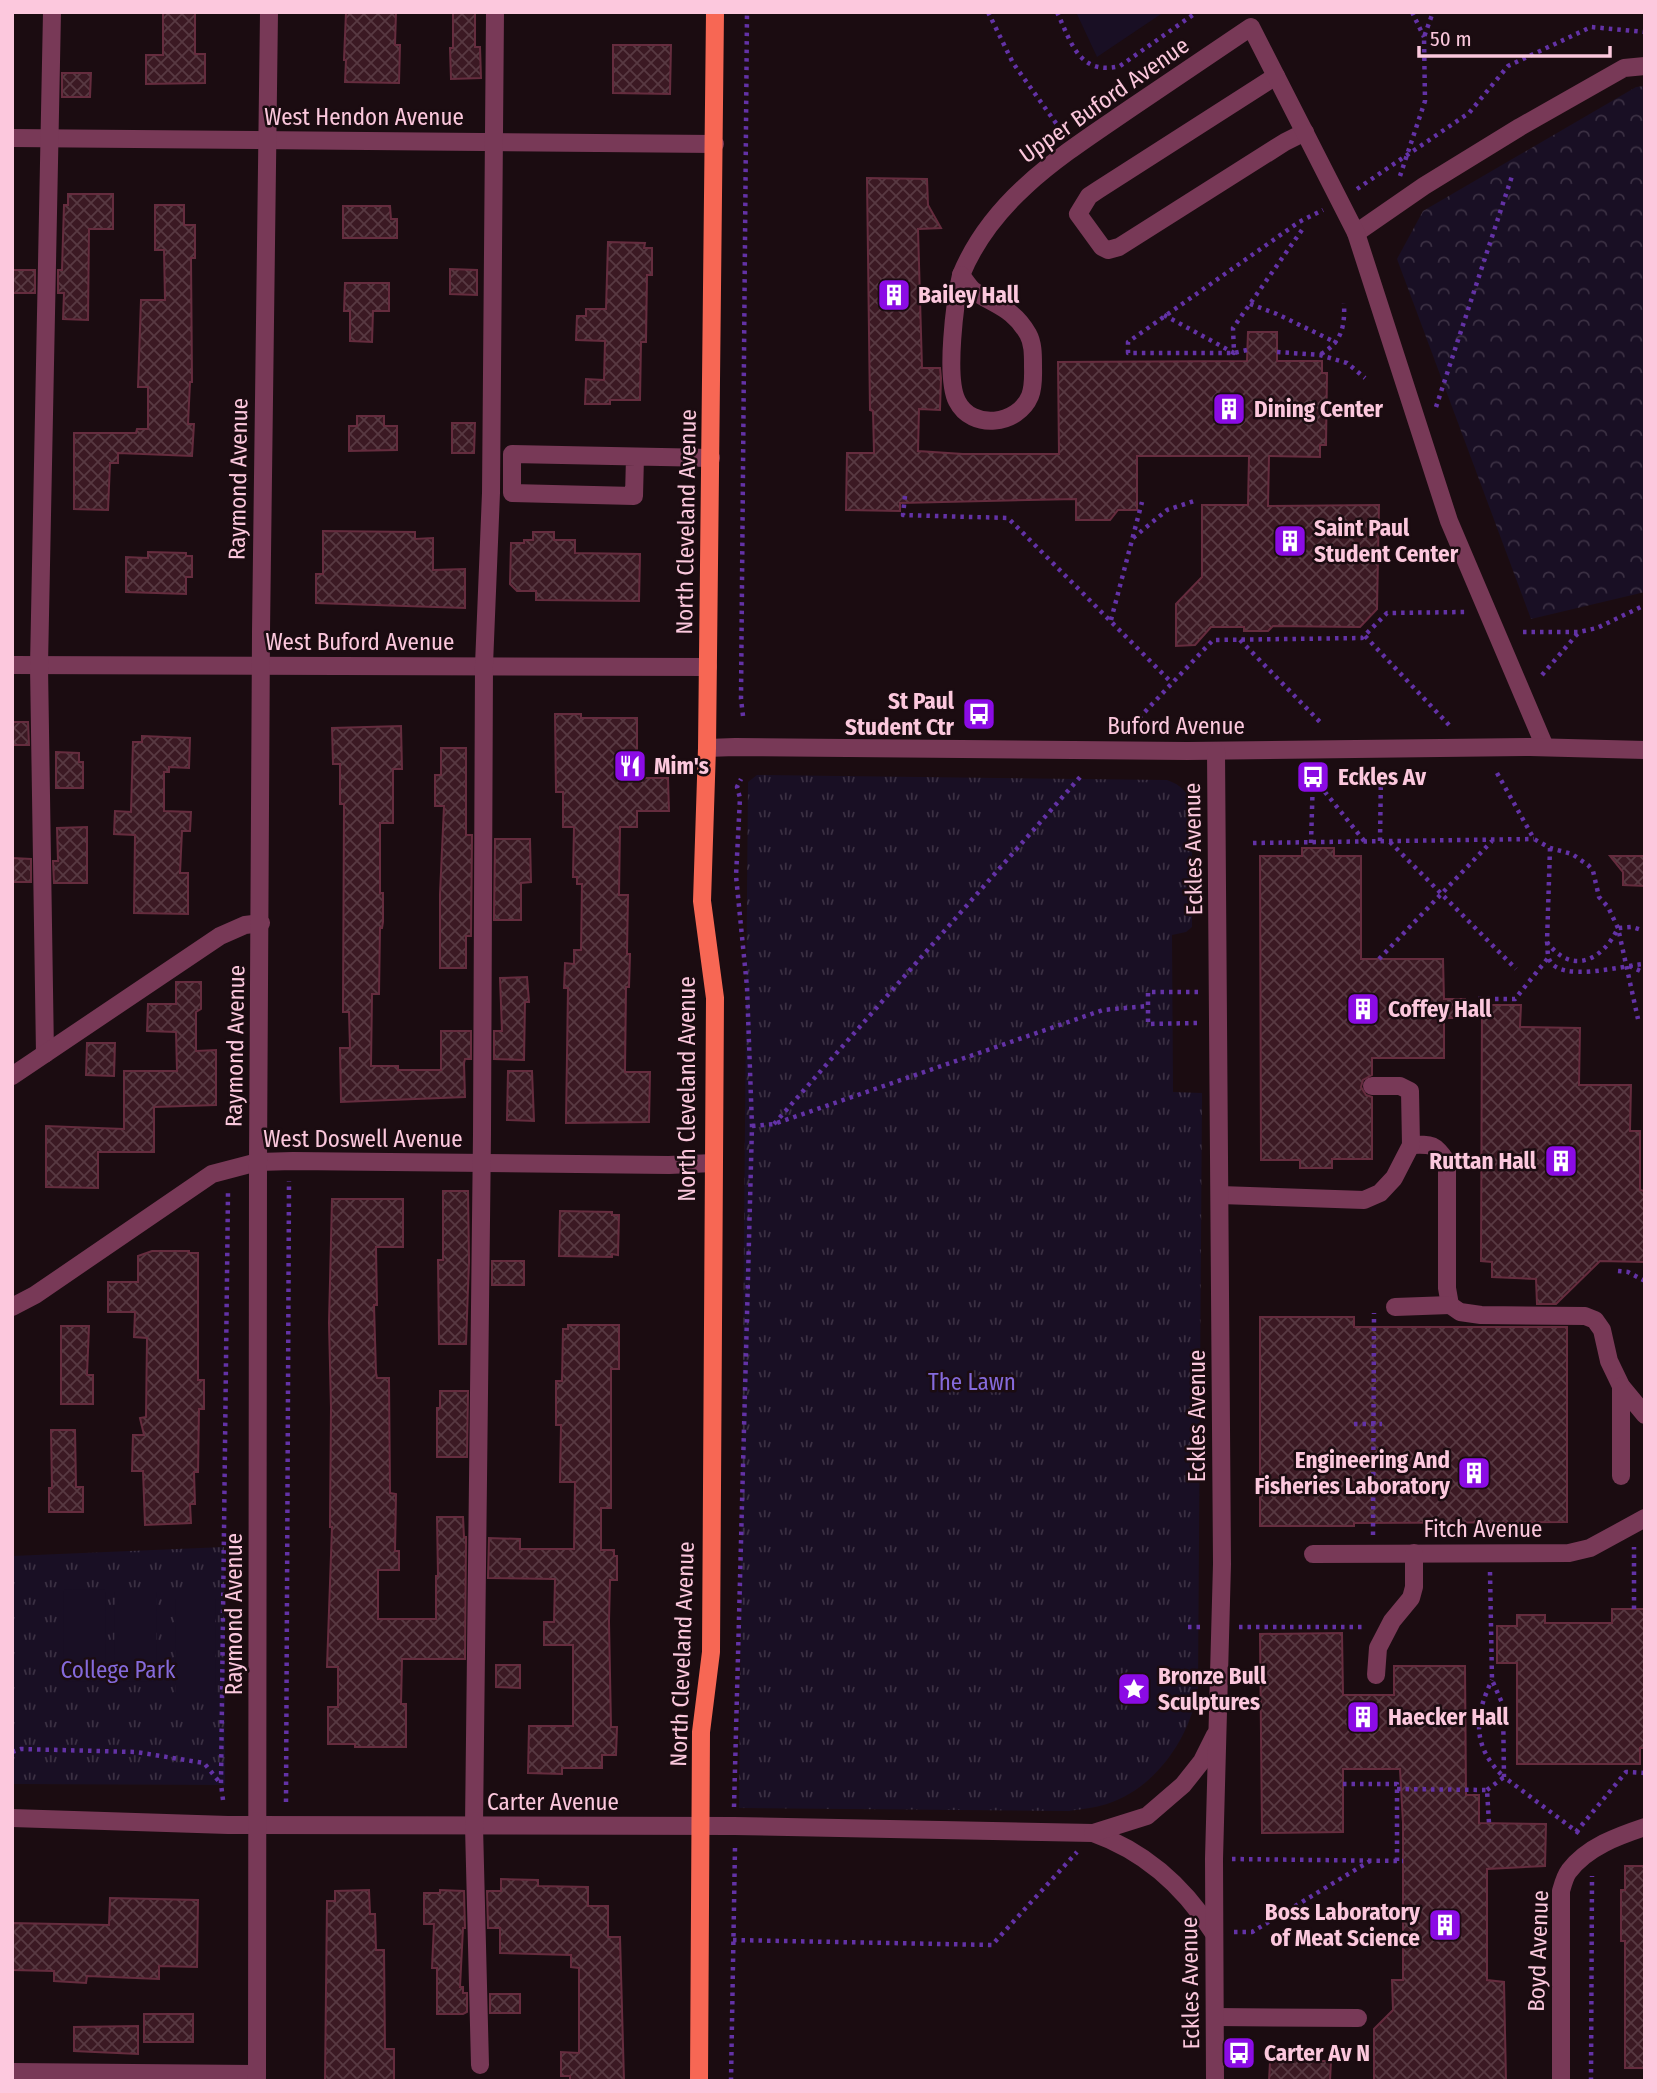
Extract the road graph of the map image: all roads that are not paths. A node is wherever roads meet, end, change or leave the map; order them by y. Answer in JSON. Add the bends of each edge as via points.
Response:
{"nodes":[{"id":1,"x":52,"y":12,"type":"edge"},
{"id":2,"x":269,"y":12,"type":"edge"},
{"id":3,"x":495,"y":12,"type":"edge"},
{"id":4,"x":715,"y":12,"type":"edge"},
{"id":5,"x":1645,"y":66,"type":"edge"},
{"id":6,"x":1276,"y":76,"type":"junction"},
{"id":7,"x":1305,"y":132,"type":"junction"},
{"id":8,"x":12,"y":138,"type":"edge"},
{"id":9,"x":50,"y":138,"type":"junction"},
{"id":10,"x":267,"y":141,"type":"junction"},
{"id":11,"x":494,"y":142,"type":"junction"},
{"id":12,"x":715,"y":144,"type":"junction"},
{"id":13,"x":1356,"y":233,"type":"junction"},
{"id":14,"x":961,"y":275,"type":"junction"},
{"id":15,"x":635,"y":457,"type":"junction"},
{"id":16,"x":711,"y":458,"type":"junction"},
{"id":17,"x":491,"y":493,"type":"junction"},
{"id":18,"x":512,"y":493,"type":"junction"},
{"id":19,"x":12,"y":665,"type":"edge"},
{"id":20,"x":484,"y":665,"type":"junction"},
{"id":21,"x":39,"y":666,"type":"junction"},
{"id":22,"x":260,"y":667,"type":"junction"},
{"id":23,"x":708,"y":667,"type":"junction"},
{"id":24,"x":1545,"y":747,"type":"junction"},
{"id":25,"x":708,"y":748,"type":"junction"},
{"id":26,"x":1645,"y":750,"type":"edge"},
{"id":27,"x":1216,"y":751,"type":"junction"},
{"id":28,"x":261,"y":923,"type":"junction"},
{"id":29,"x":45,"y":1054,"type":"junction"},
{"id":30,"x":12,"y":1076,"type":"edge"},
{"id":31,"x":1372,"y":1086,"type":"dead end"},
{"id":32,"x":1411,"y":1144,"type":"junction"},
{"id":33,"x":258,"y":1162,"type":"junction"},
{"id":34,"x":713,"y":1163,"type":"junction"},
{"id":35,"x":482,"y":1164,"type":"junction"},
{"id":36,"x":1220,"y":1195,"type":"junction"},
{"id":37,"x":1450,"y":1305,"type":"junction"},
{"id":38,"x":12,"y":1307,"type":"edge"},
{"id":39,"x":1395,"y":1307,"type":"road end"},
{"id":40,"x":1620,"y":1386,"type":"junction"},
{"id":41,"x":1645,"y":1415,"type":"edge"},
{"id":42,"x":1621,"y":1476,"type":"dead end"},
{"id":43,"x":1645,"y":1518,"type":"edge"},
{"id":44,"x":1414,"y":1553,"type":"junction"},
{"id":45,"x":1313,"y":1554,"type":"dead end"},
{"id":46,"x":1376,"y":1675,"type":"dead end"},
{"id":47,"x":1217,"y":1730,"type":"junction"},
{"id":48,"x":12,"y":1818,"type":"edge"},
{"id":49,"x":259,"y":1825,"type":"junction"},
{"id":50,"x":474,"y":1826,"type":"junction"},
{"id":51,"x":701,"y":1826,"type":"junction"},
{"id":52,"x":1645,"y":1827,"type":"edge"},
{"id":53,"x":1093,"y":1833,"type":"junction"},
{"id":54,"x":1213,"y":1932,"type":"junction"},
{"id":55,"x":1215,"y":2017,"type":"junction"},
{"id":56,"x":1358,"y":2018,"type":"dead end"},
{"id":57,"x":480,"y":2065,"type":"dead end"},
{"id":58,"x":12,"y":2071,"type":"edge"},
{"id":59,"x":257,"y":2077,"type":"edge"},
{"id":60,"x":699,"y":2081,"type":"edge"},
{"id":61,"x":1215,"y":2081,"type":"edge"},
{"id":62,"x":1561,"y":2081,"type":"edge"}],
"edges":[{"from":1,"to":9,"type":"street"},
{"from":2,"to":10,"type":"street","name":"Raymond Avenue"},
{"from":3,"to":11,"type":"street"},
{"from":4,"to":12,"type":"main road","name":"North Cleveland Avenue"},
{"from":5,"to":13,"type":"street","via":[[1623,68],[1520,127]]},
{"from":6,"to":7,"type":"street","name":"Upper Buford Avenue"},
{"from":6,"to":7,"type":"street","via":[[1089,196],[1078,214],[1102,247],[1119,247]]},
{"from":6,"to":14,"type":"street","name":"Upper Buford Avenue","via":[[1251,27],[1073,148],[1019,191],[971,250]]},
{"from":7,"to":13,"type":"street","name":"Upper Buford Avenue"},
{"from":8,"to":9,"type":"street","name":"West Hendon Avenue"},
{"from":9,"to":10,"type":"street","name":"West Hendon Avenue"},
{"from":9,"to":21,"type":"street"},
{"from":10,"to":11,"type":"street","name":"West Hendon Avenue"},
{"from":10,"to":22,"type":"street","name":"Raymond Avenue"},
{"from":11,"to":12,"type":"street","name":"West Hendon Avenue"},
{"from":11,"to":17,"type":"street"},
{"from":12,"to":16,"type":"main road","name":"North Cleveland Avenue"},
{"from":13,"to":24,"type":"street","name":"Upper Buford Avenue","via":[[1449,521]]},
{"from":14,"to":14,"type":"street","name":"Upper Buford Avenue","via":[[953,317],[956,400],[975,418],[1006,420],[1020,412],[1030,397],[1033,348],[1029,335],[1014,316],[973,290]]},
{"from":15,"to":16,"type":"street"},
{"from":15,"to":18,"type":"street","via":[[634,496]]},
{"from":15,"to":18,"type":"street","via":[[512,454]]},
{"from":16,"to":23,"type":"main road","name":"North Cleveland Avenue"},
{"from":17,"to":18,"type":"street"},
{"from":17,"to":20,"type":"street"},
{"from":19,"to":21,"type":"street","name":"West Buford Avenue"},
{"from":20,"to":22,"type":"street","name":"West Buford Avenue"},
{"from":20,"to":23,"type":"street","name":"West Buford Avenue"},
{"from":20,"to":35,"type":"street"},
{"from":21,"to":22,"type":"street","name":"West Buford Avenue"},
{"from":21,"to":29,"type":"street"},
{"from":22,"to":28,"type":"street","name":"Raymond Avenue"},
{"from":23,"to":25,"type":"main road","name":"North Cleveland Avenue"},
{"from":24,"to":26,"type":"street","name":"Buford Avenue"},
{"from":24,"to":27,"type":"street","name":"Buford Avenue"},
{"from":25,"to":27,"type":"street","name":"Buford Avenue"},
{"from":25,"to":34,"type":"main road","name":"North Cleveland Avenue","via":[[702,901],[715,998]]},
{"from":27,"to":36,"type":"street","name":"Eckles Avenue"},
{"from":28,"to":29,"type":"street","via":[[220,936]]},
{"from":28,"to":33,"type":"street","name":"Raymond Avenue"},
{"from":29,"to":30,"type":"street"},
{"from":31,"to":32,"type":"street","via":[[1400,1086],[1410,1091]]},
{"from":32,"to":36,"type":"street","via":[[1394,1178],[1380,1193],[1364,1200]]},
{"from":32,"to":37,"type":"street","via":[[1430,1144],[1447,1162]]},
{"from":33,"to":35,"type":"street","name":"West Doswell Avenue"},
{"from":33,"to":38,"type":"street","name":"West Doswell Avenue","via":[[212,1174]]},
{"from":33,"to":49,"type":"street","name":"Raymond Avenue"},
{"from":34,"to":35,"type":"street","name":"West Doswell Avenue"},
{"from":34,"to":51,"type":"main road","name":"North Cleveland Avenue","via":[[711,1652],[701,1732]]},
{"from":35,"to":50,"type":"street"},
{"from":36,"to":47,"type":"street","name":"Eckles Avenue","via":[[1222,1626]]},
{"from":37,"to":39,"type":"street"},
{"from":37,"to":40,"type":"street","via":[[1460,1312],[1481,1315],[1585,1316],[1595,1320]]},
{"from":40,"to":41,"type":"street"},
{"from":40,"to":42,"type":"street"},
{"from":43,"to":44,"type":"street","name":"Fitch Avenue","via":[[1590,1548],[1569,1553]]},
{"from":44,"to":45,"type":"street","name":"Fitch Avenue"},
{"from":44,"to":46,"type":"street","via":[[1411,1598],[1378,1648]]},
{"from":47,"to":53,"type":"street","name":"Carter Avenue","via":[[1183,1786],[1147,1816]]},
{"from":47,"to":54,"type":"street","name":"Eckles Avenue"},
{"from":48,"to":49,"type":"street","name":"Carter Avenue"},
{"from":49,"to":50,"type":"street","name":"Carter Avenue"},
{"from":49,"to":59,"type":"street","name":"Raymond Avenue"},
{"from":50,"to":51,"type":"street","name":"Carter Avenue"},
{"from":50,"to":57,"type":"street"},
{"from":51,"to":53,"type":"street","name":"Carter Avenue"},
{"from":51,"to":60,"type":"main road","name":"North Cleveland Avenue"},
{"from":52,"to":62,"type":"street","name":"Boyd Avenue","via":[[1584,1855],[1567,1872],[1561,1891]]},
{"from":53,"to":54,"type":"street","name":"Carter Avenue","via":[[1116,1841],[1161,1872],[1181,1889]]},
{"from":54,"to":55,"type":"street","name":"Eckles Avenue"},
{"from":55,"to":56,"type":"street"},
{"from":55,"to":61,"type":"street","name":"Eckles Avenue"},
{"from":58,"to":59,"type":"street"}]}
